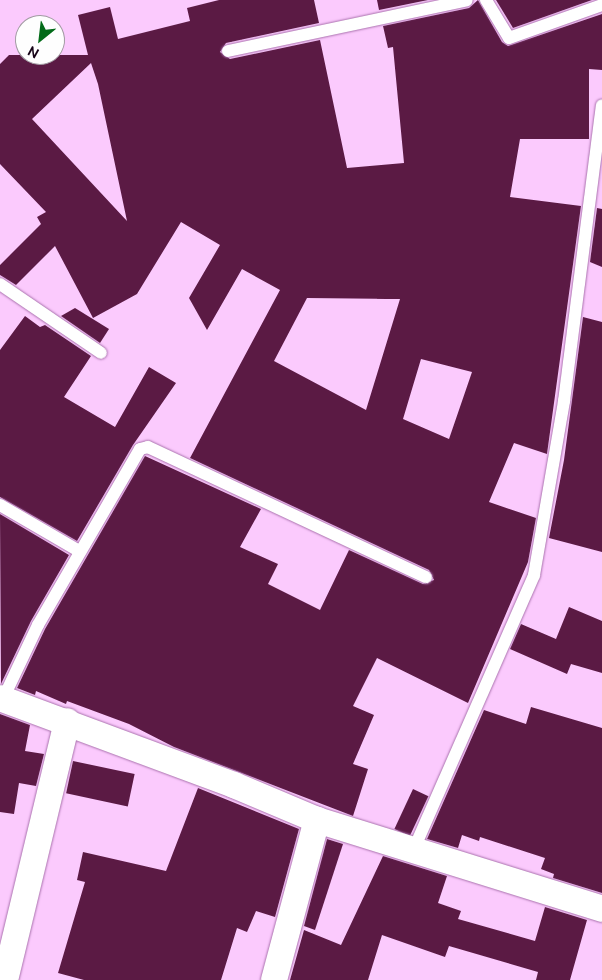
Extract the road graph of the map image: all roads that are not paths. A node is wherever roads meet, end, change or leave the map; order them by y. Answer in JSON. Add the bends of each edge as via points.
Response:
{"nodes":[{"id":1,"x":467,"y":0,"type":"edge"},
{"id":2,"x":486,"y":0,"type":"edge"},
{"id":3,"x":602,"y":5,"type":"edge"},
{"id":4,"x":228,"y":51,"type":"dead end"},
{"id":5,"x":602,"y":105,"type":"edge"},
{"id":6,"x":0,"y":284,"type":"edge"},
{"id":7,"x":102,"y":353,"type":"dead end"},
{"id":8,"x":0,"y":505,"type":"edge"},
{"id":9,"x":79,"y":551,"type":"junction"},
{"id":10,"x":426,"y":577,"type":"dead end"},
{"id":11,"x":2,"y":698,"type":"edge"},
{"id":12,"x":67,"y":722,"type":"junction"},
{"id":13,"x":317,"y":820,"type":"junction"},
{"id":14,"x":413,"y":851,"type":"junction"},
{"id":15,"x":602,"y":909,"type":"edge"},
{"id":16,"x":6,"y":976,"type":"dead end"},
{"id":17,"x":274,"y":980,"type":"edge"}],
"edges":[{"from":1,"to":4,"type":"lane"},
{"from":2,"to":3,"type":"lane","via":[[509,38]]},
{"from":5,"to":14,"type":"lane","via":[[564,401],[534,575]]},
{"from":6,"to":7,"type":"lane"},
{"from":8,"to":9,"type":"lane"},
{"from":9,"to":10,"type":"lane","via":[[140,449],[148,447]]},
{"from":9,"to":11,"type":"lane"},
{"from":11,"to":12,"type":"street"},
{"from":12,"to":13,"type":"street"},
{"from":12,"to":16,"type":"street"},
{"from":13,"to":14,"type":"street"},
{"from":13,"to":17,"type":"street"},
{"from":14,"to":15,"type":"street","via":[[520,881]]}]}
